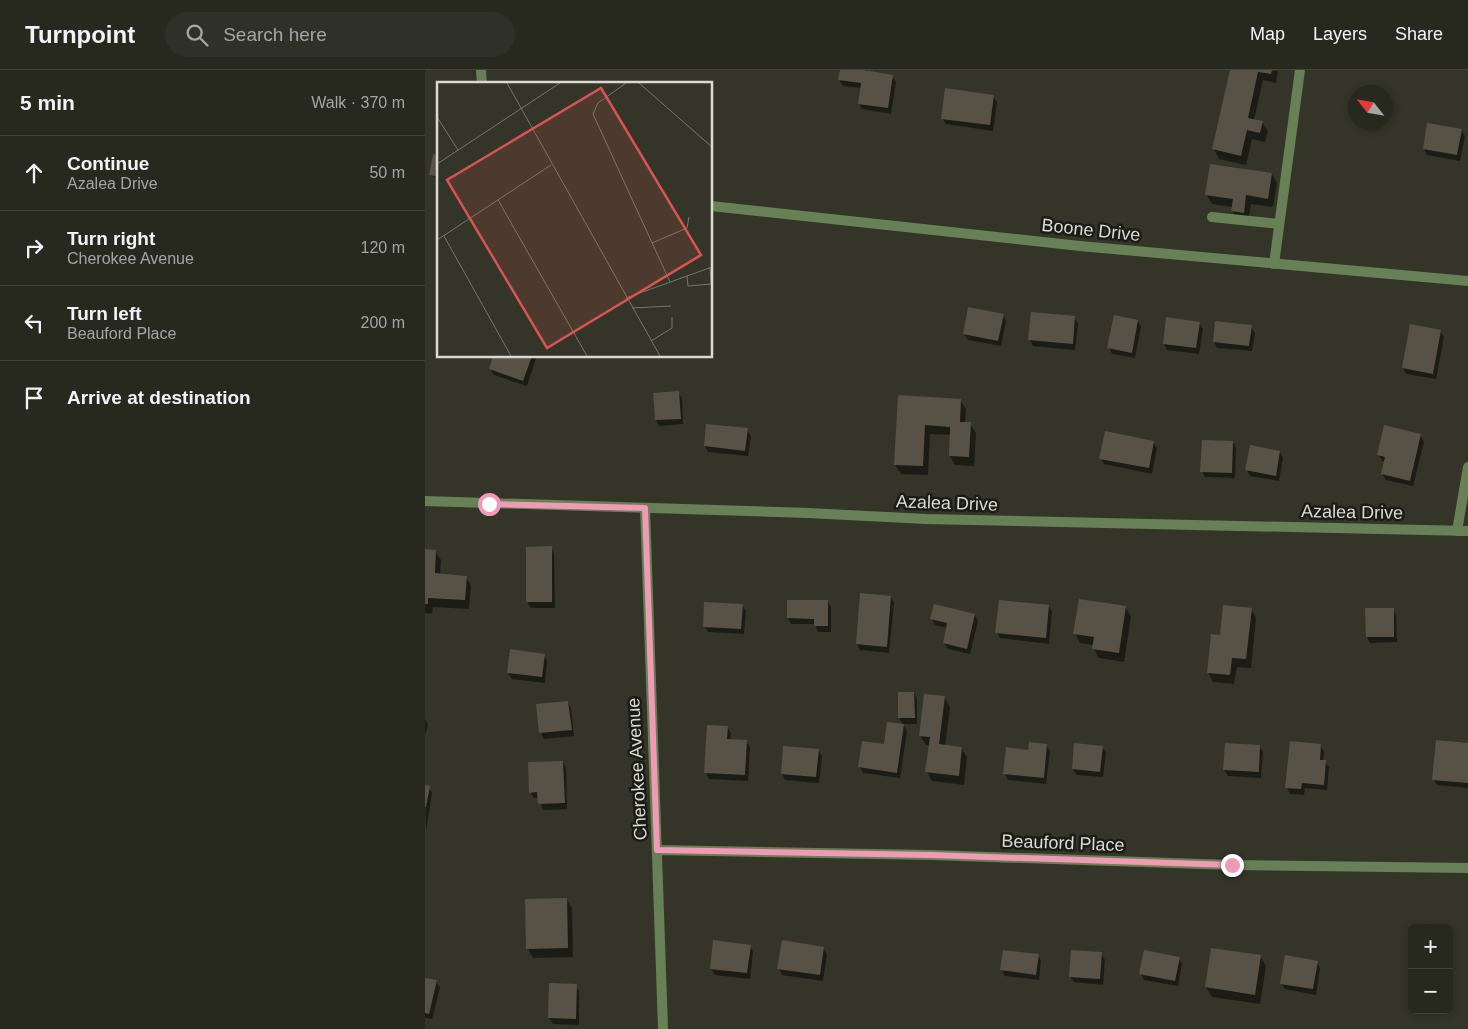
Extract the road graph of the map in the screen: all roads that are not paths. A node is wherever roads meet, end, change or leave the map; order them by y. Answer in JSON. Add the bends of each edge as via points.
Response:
{"nodes":[{"id":1,"x":1300,"y":70,"type":"edge"},
{"id":2,"x":713,"y":206,"type":"edge"},
{"id":3,"x":1212,"y":216,"type":"dead end"},
{"id":4,"x":1279,"y":224,"type":"junction"},
{"id":5,"x":1274,"y":264,"type":"junction"},
{"id":6,"x":1468,"y":282,"type":"edge"},
{"id":7,"x":1468,"y":467,"type":"edge"},
{"id":8,"x":425,"y":501,"type":"edge"},
{"id":9,"x":645,"y":508,"type":"junction"},
{"id":10,"x":1463,"y":531,"type":"edge"},
{"id":11,"x":657,"y":850,"type":"junction"},
{"id":12,"x":1468,"y":868,"type":"edge"},
{"id":13,"x":663,"y":1029,"type":"edge"}],
"edges":[{"from":1,"to":4,"type":"street"},
{"from":2,"to":5,"type":"street","name":"Boone Drive"},
{"from":3,"to":4,"type":"street"},
{"from":4,"to":5,"type":"street"},
{"from":5,"to":6,"type":"street","name":"Boone Drive"},
{"from":7,"to":10,"type":"street"},
{"from":8,"to":9,"type":"street","name":"Azalea Drive"},
{"from":9,"to":10,"type":"street","name":"Azalea Drive","via":[[926,519]]},
{"from":9,"to":11,"type":"street","name":"Cherokee Avenue"},
{"from":11,"to":12,"type":"street","name":"Beauford Place"},
{"from":11,"to":13,"type":"street","name":"Cherokee Avenue"}]}
